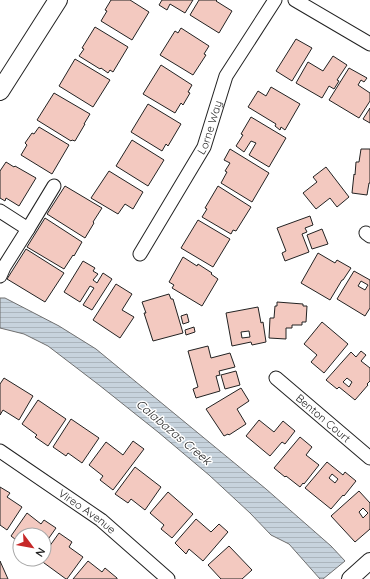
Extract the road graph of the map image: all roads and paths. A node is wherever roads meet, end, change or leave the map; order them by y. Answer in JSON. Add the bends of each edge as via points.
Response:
{"nodes":[{"id":1,"x":58,"y":0,"type":"edge"},
{"id":2,"x":275,"y":0,"type":"edge"},
{"id":3,"x":296,"y":0,"type":"edge"},
{"id":4,"x":370,"y":44,"type":"edge"},
{"id":5,"x":0,"y":91,"type":"edge"},
{"id":6,"x":54,"y":186,"type":"dead end"},
{"id":7,"x":0,"y":211,"type":"edge"},
{"id":8,"x":28,"y":229,"type":"junction"},
{"id":9,"x":140,"y":254,"type":"dead end"},
{"id":10,"x":0,"y":276,"type":"edge"},
{"id":11,"x":276,"y":378,"type":"dead end"},
{"id":12,"x":0,"y":451,"type":"edge"},
{"id":13,"x":370,"y":458,"type":"edge"},
{"id":14,"x":370,"y":561,"type":"edge"},
{"id":15,"x":168,"y":579,"type":"edge"},
{"id":16,"x":350,"y":579,"type":"edge"}],
"edges":[{"from":1,"to":5,"type":"main road"},
{"from":2,"to":9,"type":"street","name":"Lorne Way","via":[[226,76],[204,147]]},
{"from":3,"to":4,"type":"street"},
{"from":6,"to":8,"type":"street"},
{"from":7,"to":8,"type":"street"},
{"from":8,"to":10,"type":"street"},
{"from":11,"to":13,"type":"street","name":"Benton Court"},
{"from":12,"to":15,"type":"street","name":"Vireo Avenue","via":[[101,520]]},
{"from":14,"to":16,"type":"street"}]}
